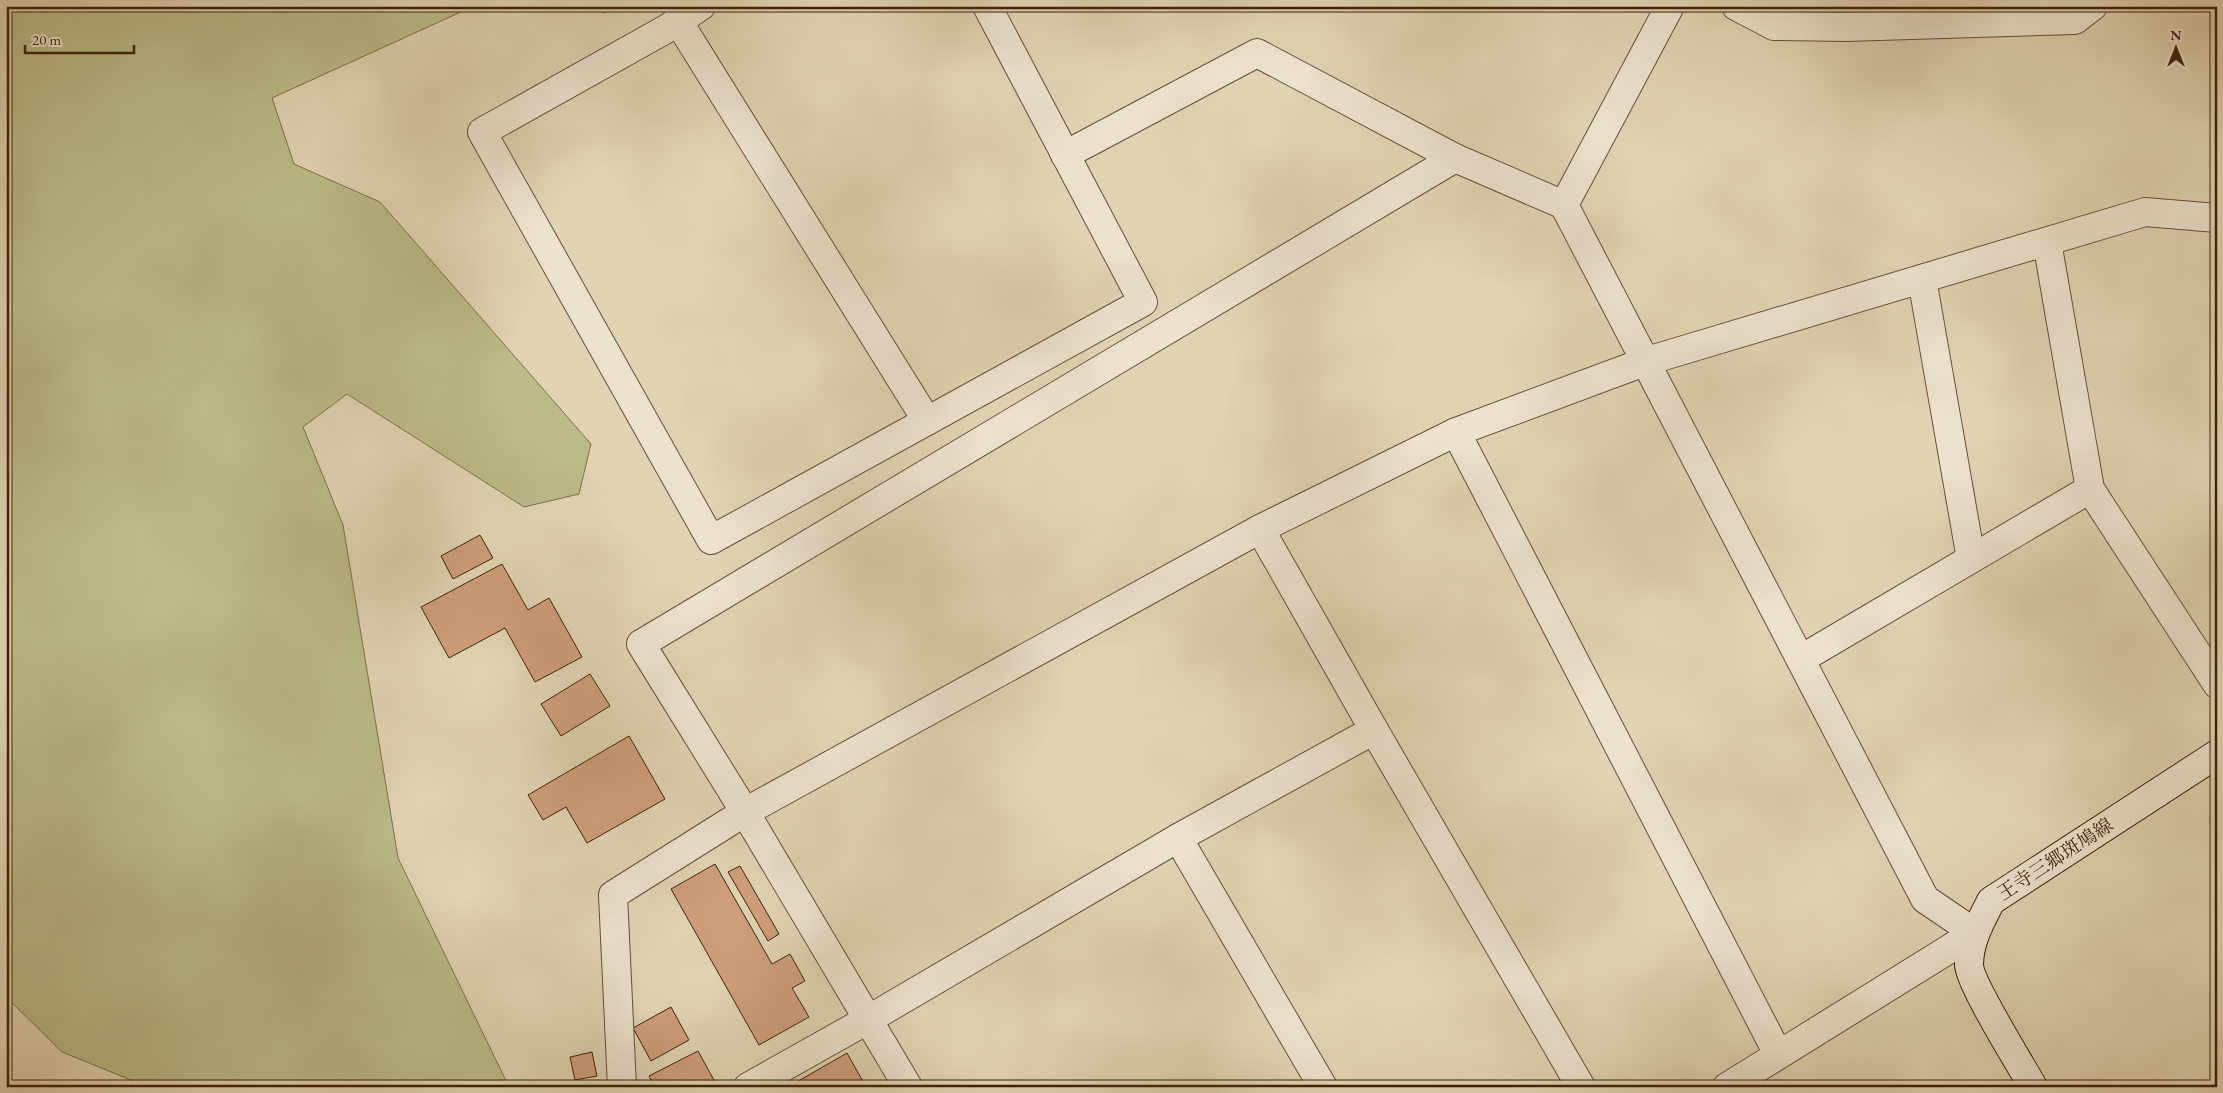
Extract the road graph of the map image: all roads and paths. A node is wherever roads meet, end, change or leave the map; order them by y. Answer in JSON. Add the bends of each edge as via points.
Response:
{"nodes":[{"id":1,"x":701,"y":6,"type":"edge"},
{"id":2,"x":987,"y":6,"type":"edge"},
{"id":3,"x":1670,"y":6,"type":"edge"},
{"id":4,"x":1736,"y":6,"type":"edge"},
{"id":5,"x":2093,"y":6,"type":"edge"},
{"id":6,"x":1851,"y":17,"type":"edge"},
{"id":7,"x":678,"y":21,"type":"junction"},
{"id":8,"x":1065,"y":155,"type":"junction"},
{"id":9,"x":1455,"y":158,"type":"junction"},
{"id":10,"x":1564,"y":205,"type":"junction"},
{"id":11,"x":2217,"y":218,"type":"edge"},
{"id":12,"x":2047,"y":242,"type":"junction"},
{"id":13,"x":1922,"y":279,"type":"junction"},
{"id":14,"x":1647,"y":361,"type":"junction"},
{"id":15,"x":927,"y":421,"type":"junction"},
{"id":16,"x":1456,"y":432,"type":"junction"},
{"id":17,"x":2090,"y":489,"type":"junction"},
{"id":18,"x":1260,"y":529,"type":"junction"},
{"id":19,"x":1971,"y":559,"type":"junction"},
{"id":20,"x":1801,"y":659,"type":"junction"},
{"id":21,"x":2217,"y":684,"type":"edge"},
{"id":22,"x":1374,"y":730,"type":"junction"},
{"id":23,"x":2217,"y":754,"type":"edge"},
{"id":24,"x":745,"y":812,"type":"junction"},
{"id":25,"x":1178,"y":838,"type":"junction"},
{"id":26,"x":1974,"y":933,"type":"junction"},
{"id":27,"x":868,"y":1020,"type":"junction"},
{"id":28,"x":1778,"y":1054,"type":"junction"},
{"id":29,"x":622,"y":1087,"type":"edge"},
{"id":30,"x":748,"y":1087,"type":"edge"},
{"id":31,"x":908,"y":1087,"type":"edge"},
{"id":32,"x":1323,"y":1087,"type":"edge"},
{"id":33,"x":1581,"y":1087,"type":"edge"},
{"id":34,"x":1727,"y":1087,"type":"edge"},
{"id":35,"x":2033,"y":1087,"type":"edge"}],
"edges":[{"from":1,"to":7,"type":"street"},
{"from":2,"to":8,"type":"street"},
{"from":3,"to":10,"type":"street"},
{"from":4,"to":6,"type":"street","via":[[1774,26]]},
{"from":5,"to":6,"type":"street","via":[[2075,20]]},
{"from":7,"to":15,"type":"street"},
{"from":7,"to":15,"type":"street","via":[[482,132],[711,540]]},
{"from":8,"to":9,"type":"street","via":[[1257,53]]},
{"from":8,"to":15,"type":"street","via":[[1143,302]]},
{"from":9,"to":10,"type":"street"},
{"from":9,"to":24,"type":"street","via":[[641,644]]},
{"from":10,"to":14,"type":"street"},
{"from":11,"to":12,"type":"street","via":[[2145,212]]},
{"from":12,"to":13,"type":"street"},
{"from":12,"to":17,"type":"street"},
{"from":13,"to":14,"type":"street"},
{"from":13,"to":19,"type":"street"},
{"from":14,"to":16,"type":"street"},
{"from":14,"to":20,"type":"street"},
{"from":16,"to":18,"type":"street"},
{"from":16,"to":28,"type":"street"},
{"from":17,"to":19,"type":"street"},
{"from":17,"to":21,"type":"street"},
{"from":18,"to":22,"type":"street"},
{"from":18,"to":24,"type":"street"},
{"from":19,"to":20,"type":"street"},
{"from":20,"to":26,"type":"street","via":[[1925,899]]},
{"from":22,"to":25,"type":"street"},
{"from":22,"to":33,"type":"street"},
{"from":23,"to":26,"type":"street","name":"王寺三郷斑鳩線","via":[[1992,901]]},
{"from":24,"to":27,"type":"street"},
{"from":24,"to":29,"type":"street","via":[[613,895]]},
{"from":25,"to":27,"type":"street"},
{"from":25,"to":32,"type":"street"},
{"from":26,"to":28,"type":"street"},
{"from":26,"to":35,"type":"street","name":"王寺三郷斑鳩線","via":[[1969,966],[1982,996]]},
{"from":27,"to":30,"type":"street"},
{"from":27,"to":31,"type":"street"},
{"from":28,"to":34,"type":"street"}]}
